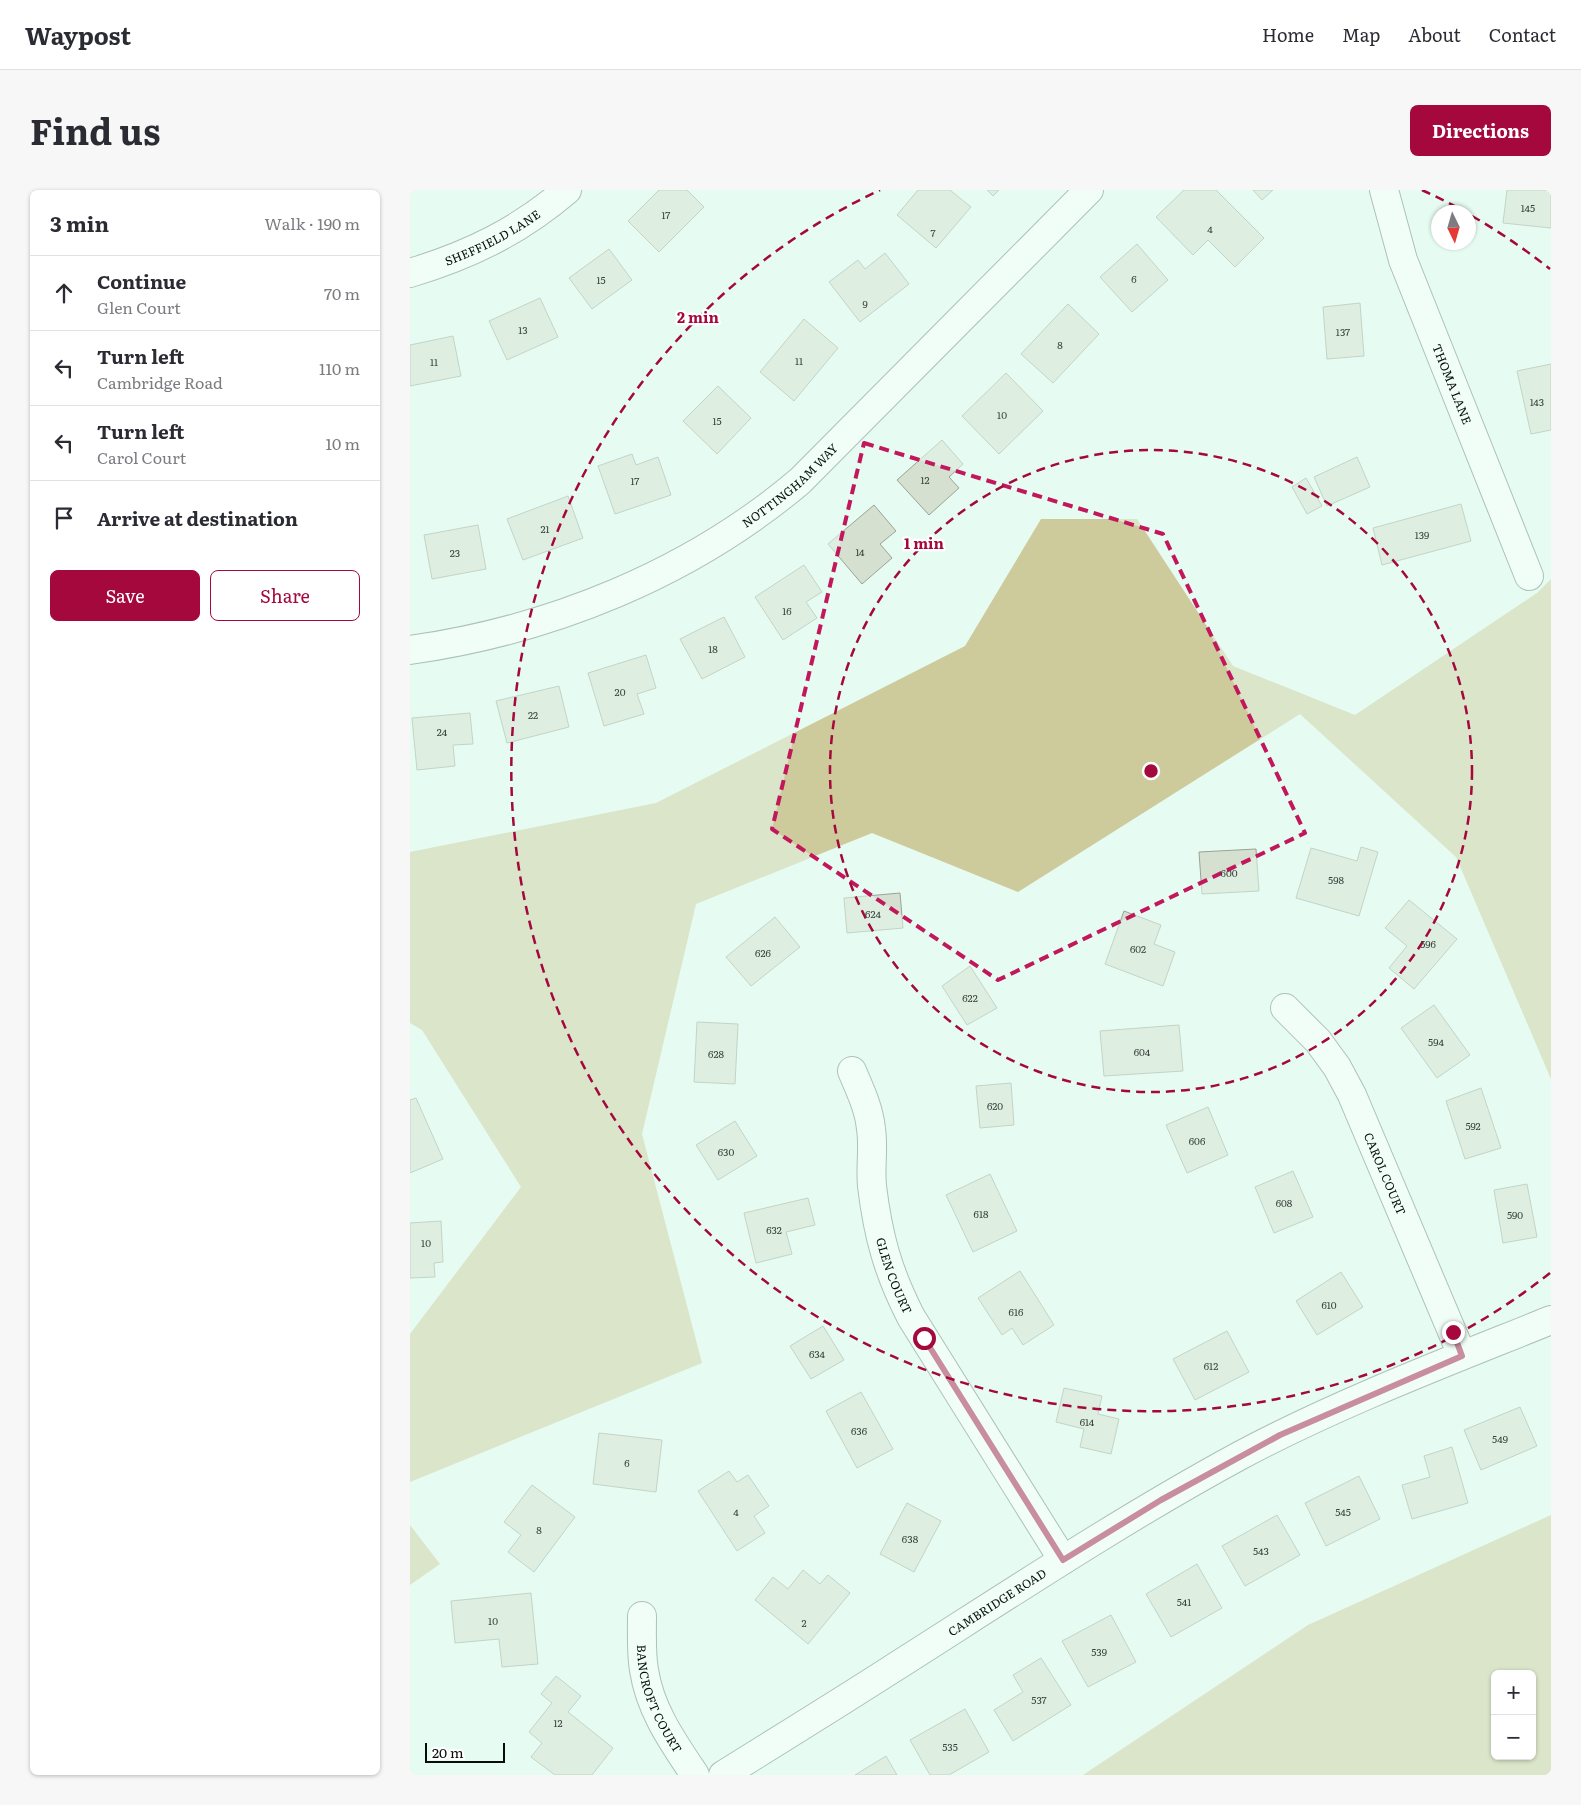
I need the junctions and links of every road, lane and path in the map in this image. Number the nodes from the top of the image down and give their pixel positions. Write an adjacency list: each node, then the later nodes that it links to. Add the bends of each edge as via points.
1 (567, 190): 4 (street, SHEFFIELD LANE, via 494,241)
2 (1088, 190): 6 (street, NOTTINGHAM WAY, via 800,481 744,524 683,562 564,613 522,627)
3 (1384, 190): 5 (street, THOMA LANE, via 1403,260)
4 (410, 273)
5 (1529, 576)
6 (410, 650)
7 (1285, 1008): 10 (street, CAROL COURT, via 1318,1041 1352,1095)
8 (852, 1071): 11 (street, GLEN COURT, via 865,1100 872,1129 872,1184 880,1238 896,1287 915,1324)
9 (1551, 1320): 10 (street, CAMBRIDGE ROAD)
10 (1462, 1356): 11 (street, CAMBRIDGE ROAD, via 1280,1435 1161,1500)
11 (1063, 1560): 14 (street, CAMBRIDGE ROAD)
12 (642, 1616): 13 (street, BANCROFT COURT, via 643,1669 650,1698)
13 (695, 1775)
14 (723, 1775)

